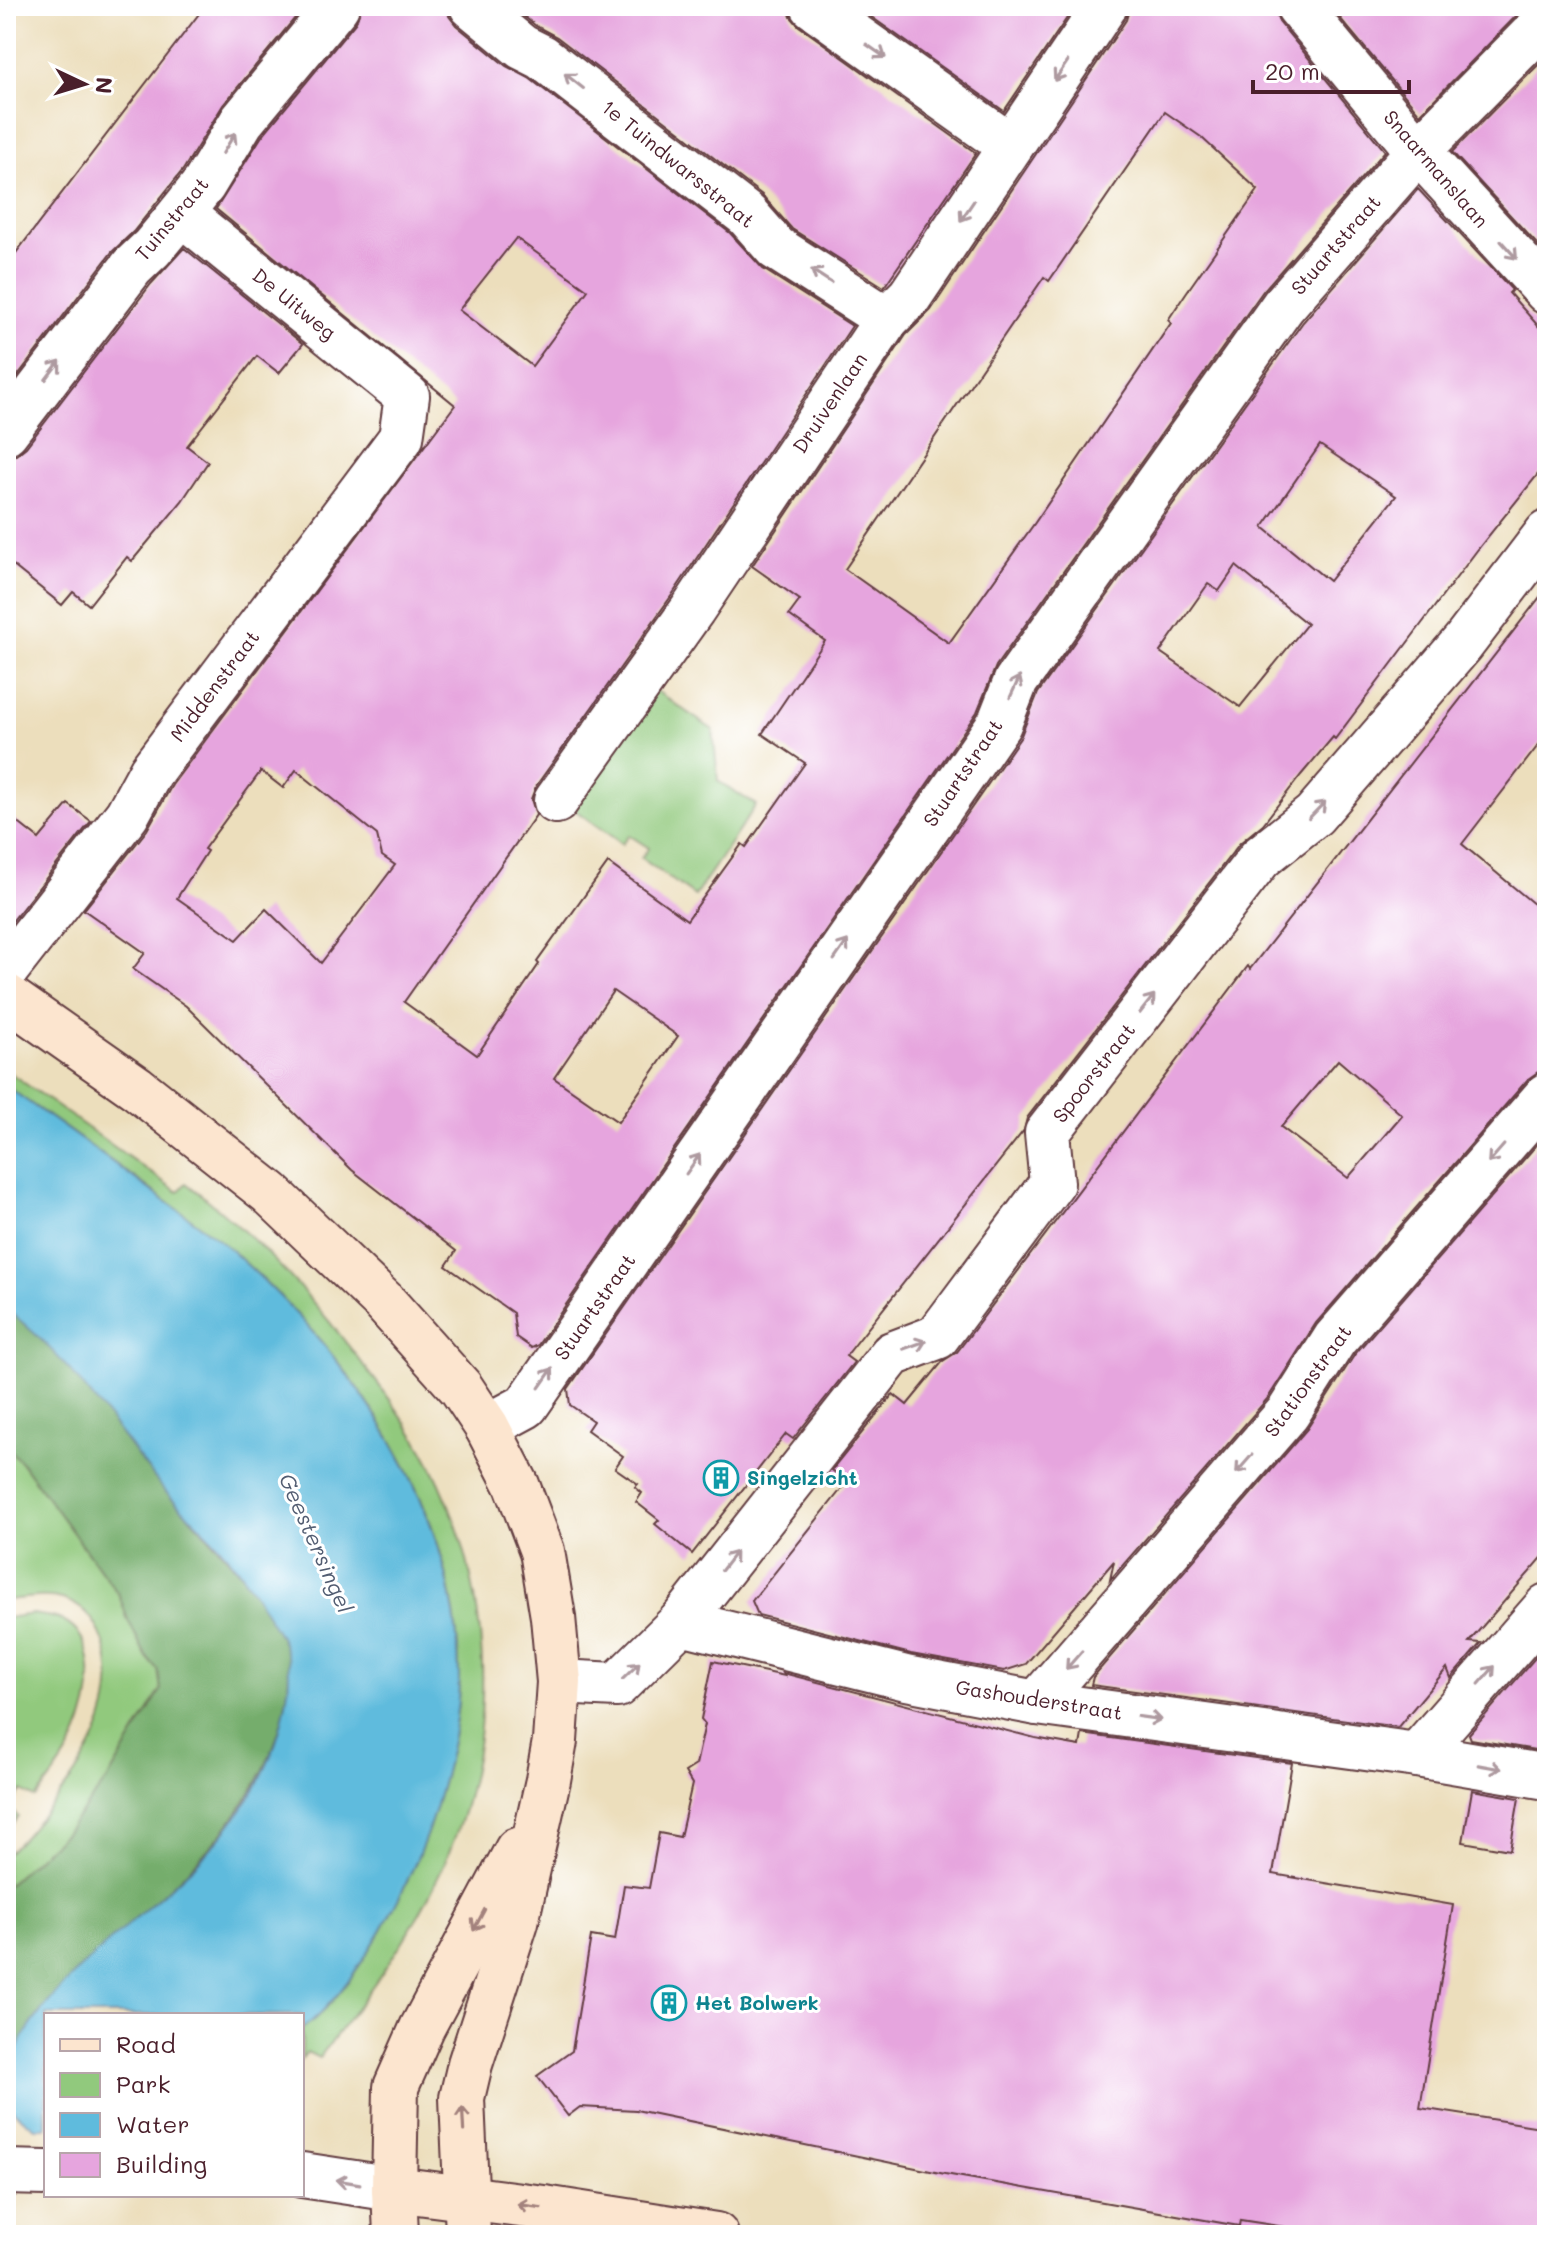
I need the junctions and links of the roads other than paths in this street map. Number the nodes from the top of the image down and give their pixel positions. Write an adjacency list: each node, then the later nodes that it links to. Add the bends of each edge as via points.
1 (337, 6): 9 (street, Tuinstraat, one-way to 1, via 242,121)
2 (472, 6): 11 (street, 1e Tuindwarsstraat, one-way to 2, via 776,248 747,215)
3 (813, 6): 7 (street, one-way to 7)
4 (1105, 6): 7 (street, Druivenlaan, one-way to 7)
5 (1298, 6): 8 (street, Snaarmanslaan)
6 (1547, 20): 8 (street, Stuartstraat)
7 (1010, 146): 11 (street, Druivenlaan, one-way to 11, via 910,296)
8 (1418, 151): 10 (street, Snaarmanslaan, one-way to 10); 19 (street, Stuartstraat, one-way to 8, via 526,1406 999,724 1025,668 1283,306)
9 (181, 213): 12 (street, De Uitweg); 13 (street, Tuinstraat, one-way to 9, via 132,267)
10 (1547, 292)
11 (887, 319): 15 (street, Druivenlaan, via 685,621)
12 (407, 396): 16 (street, Middenstraat, via 401,438 151,771 127,815)
13 (6, 432)
14 (1547, 533): 21 (street, Spoorstraat, one-way to 14, via 892,1354 937,1337 1052,1183 1047,1133 1260,858 1314,815 1463,643)
15 (556, 801)
16 (6, 970)
17 (6, 996): 19 (main road, via 137,1088 270,1193 428,1348)
18 (1547, 1095): 23 (street, Stationstraat, one-way to 23, via 1335,1339 1288,1413)
19 (487, 1427): 22 (main road, via 542,1551)
20 (1547, 1606): 24 (street, one-way to 20)
21 (681, 1622): 22 (street, one-way to 21, via 617,1685); 23 (street, Gashouderstraat, via 906,1678)
22 (559, 1682): 26 (main road, via 555,1741)
23 (1037, 1703): 24 (street, Gashouderstraat, one-way to 24)
24 (1417, 1755): 25 (street, Gashouderstraat, one-way to 25)
25 (1547, 1777)
26 (542, 1802): 28 (main road, one-way to 28, via 396,2087); 29 (main road, one-way to 26, via 462,2098 516,1922)
27 (304, 2175): 28 (street, one-way to 27)
28 (394, 2189): 29 (main road); 30 (main road)
29 (467, 2216): 31 (main road, one-way to 29)
30 (396, 2235)
31 (716, 2235)

